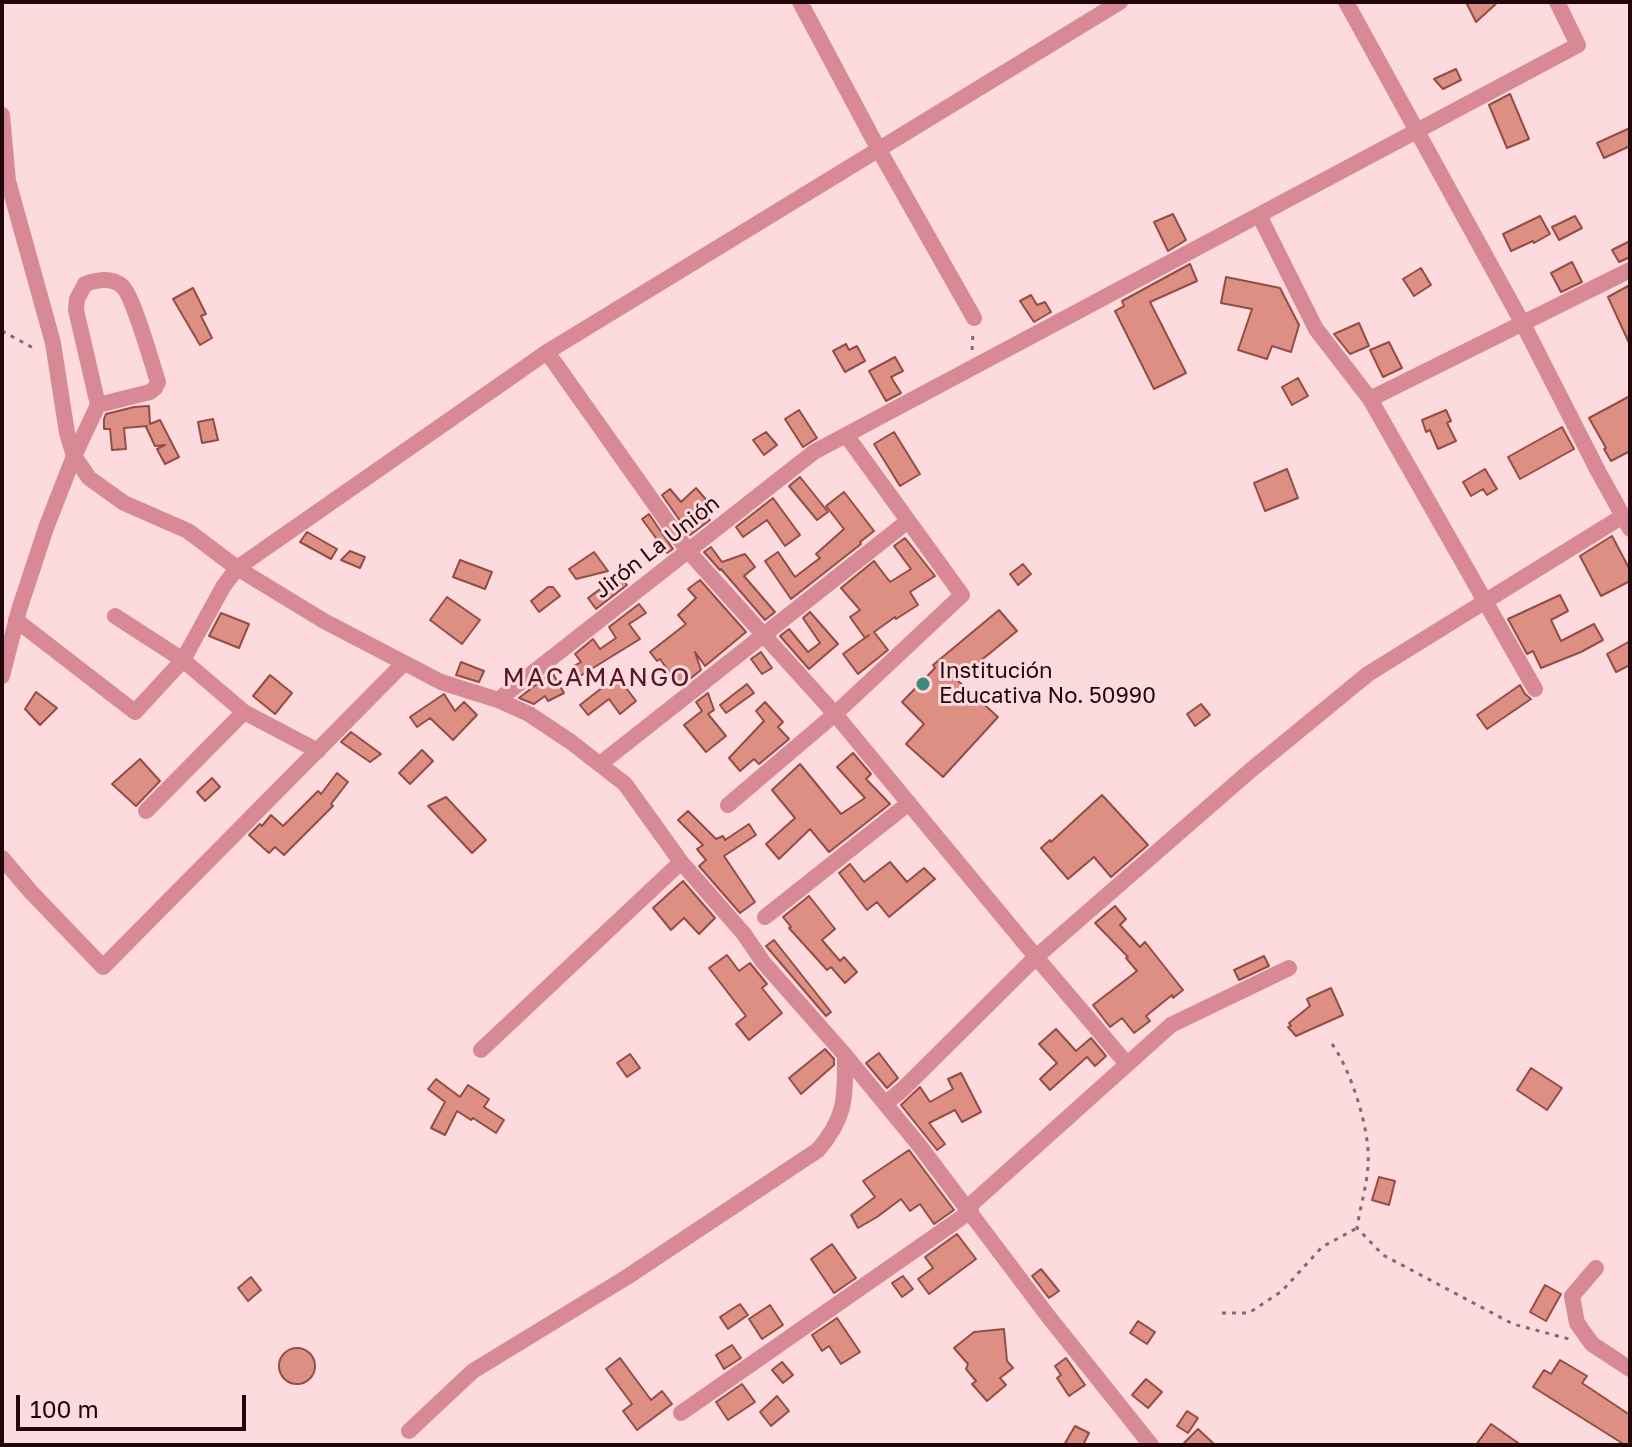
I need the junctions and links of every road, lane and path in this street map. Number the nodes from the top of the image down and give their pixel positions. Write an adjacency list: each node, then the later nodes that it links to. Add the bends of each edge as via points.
1 (800, 2): 7 (street)
2 (1120, 2): 7 (street)
3 (1346, 2): 6 (street)
4 (1557, 2): 6 (street, Jirón La Unión, via 1578,45)
5 (2, 115): 14 (street, via 8,181)
6 (1416, 131): 8 (street, Jirón La Unión); 11 (street)
7 (879, 150): 10 (street); 13 (street)
8 (1259, 215): 15 (street, Jirón La Unión); 16 (street, via 1316,329)
9 (1630, 270): 11 (street)
10 (974, 318): 15 (path)
11 (1523, 324): 16 (street); 21 (street)
12 (2, 331): 14 (path)
13 (547, 352): 22 (street); 23 (street)
14 (55, 359): 19 (street)
15 (971, 368): 18 (street, Jirón La Unión)
16 (1370, 399): 24 (street)
17 (98, 405): 17 (street, via 150,392 158,382 131,301 121,285 96,280 85,284 76,310); 19 (street)
18 (846, 435): 20 (street); 22 (street, Jirón La Unión, via 814,452)
19 (74, 456): 23 (street, via 89,478 124,503 188,531); 26 (street)
20 (908, 521): 27 (street); 34 (street, via 962,595)
21 (1627, 522): 24 (street)
22 (688, 551): 27 (street); 32 (street, Jirón La Unión)
23 (237, 568): 28 (street); 29 (street)
24 (1487, 602): 31 (street); 43 (street, via 1368,674)
25 (115, 616): 28 (street)
26 (16, 620): 28 (street, via 135,712); 30 (street)
27 (763, 635): 34 (street); 36 (street)
28 (183, 660): 33 (street)
29 (403, 664): 32 (street); 35 (street)
30 (2, 676)
31 (1535, 689)
32 (498, 700): 36 (street, via 529,714)
33 (244, 712): 35 (street); 39 (street)
34 (835, 714): 37 (street); 38 (street)
35 (318, 751): 40 (street, via 103,967)
36 (600, 764): 41 (street, via 625,784)
37 (909, 803): 42 (street); 43 (street)
38 (728, 805)
39 (146, 811)
40 (2, 858)
41 (681, 862): 46 (street); 47 (street)
42 (765, 917)
43 (1036, 957): 48 (street); 49 (street)
44 (1289, 968): 48 (street, via 1171,1025)
45 (1332, 1044): 51 (path, via 1365,1125 1369,1163)
46 (481, 1050)
47 (845, 1055): 49 (street); 57 (street, via 842,1109 834,1132 818,1150 473,1371)
48 (1127, 1064): 50 (street)
49 (885, 1104): 50 (street)
50 (969, 1210): 56 (street); 58 (street)
51 (1357, 1228): 53 (path, via 1322,1247 1282,1291 1249,1313); 54 (path, via 1383,1255 1513,1324)
52 (1596, 1268): 54 (street, via 1572,1296 1577,1323)
53 (1222, 1313)
54 (1592, 1344): 55 (street)
55 (1630, 1369)
56 (681, 1413)
57 (409, 1431)
58 (1151, 1445)

